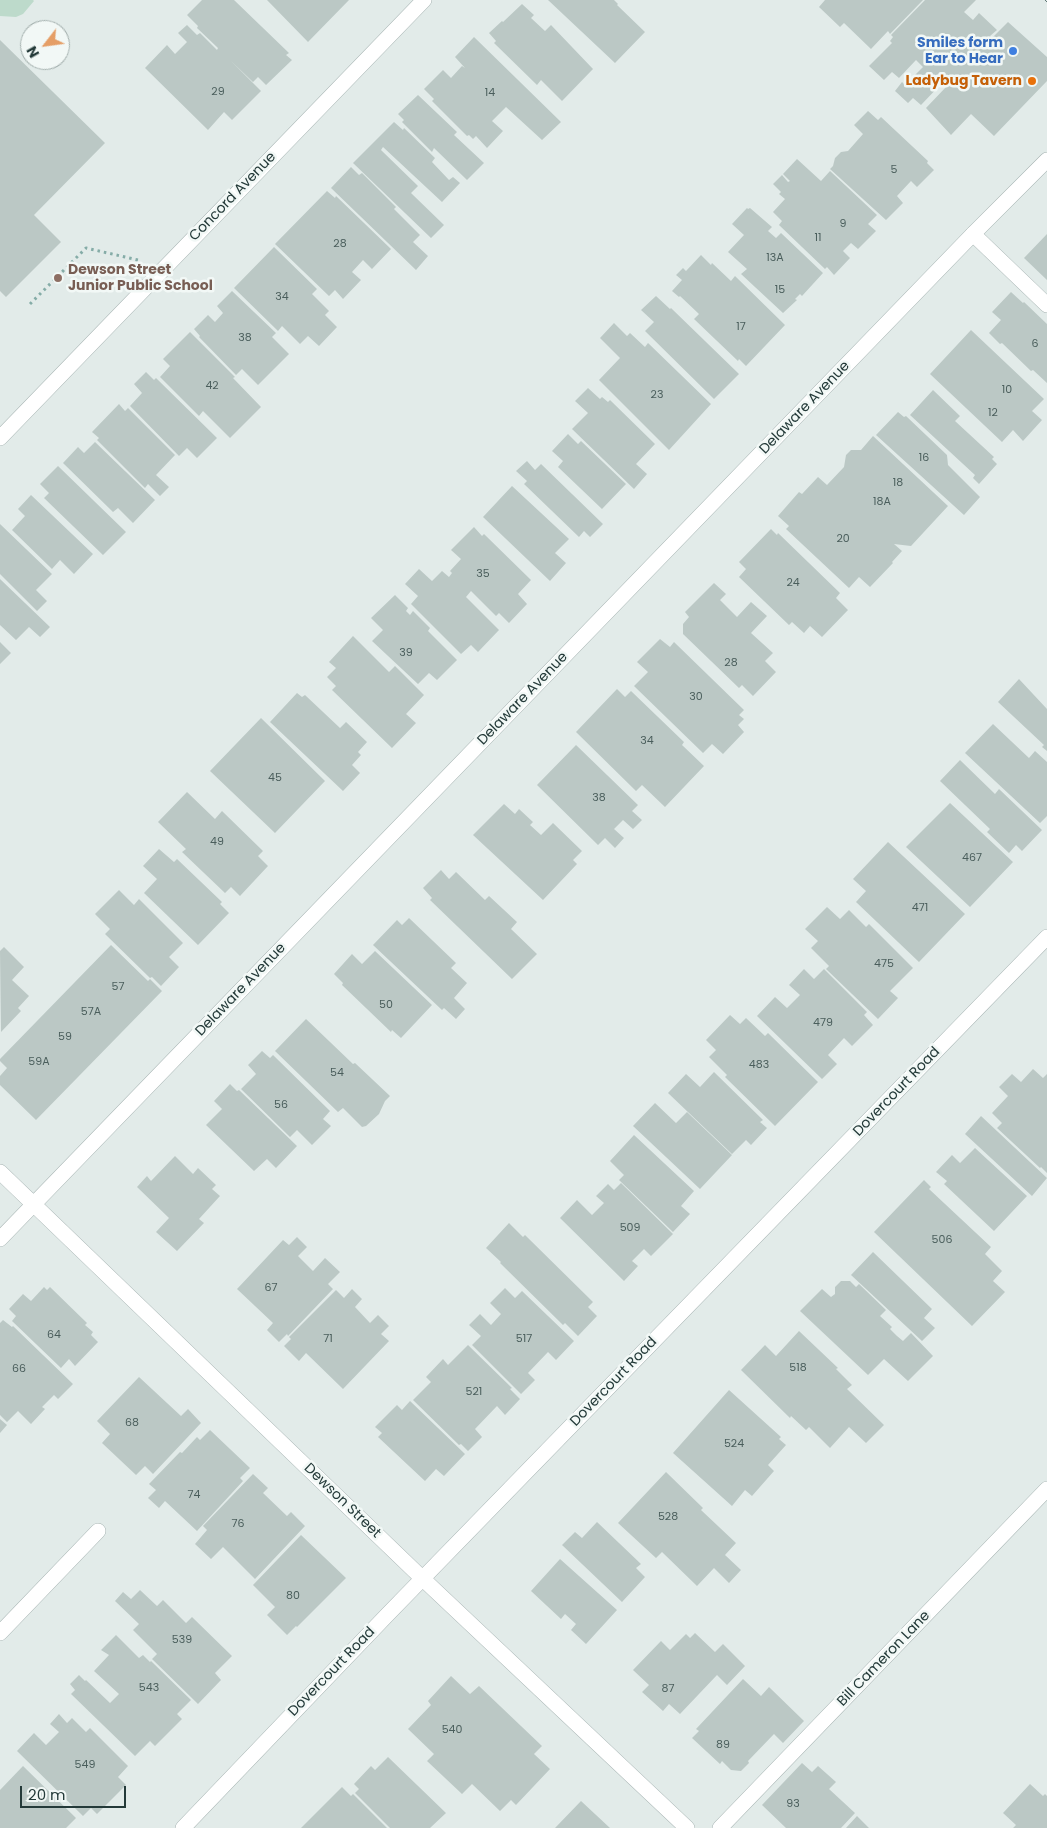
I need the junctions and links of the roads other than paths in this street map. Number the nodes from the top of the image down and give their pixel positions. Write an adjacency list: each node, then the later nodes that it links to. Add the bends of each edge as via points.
1 (424, 0): 5 (street, Concord Avenue)
2 (1047, 160): 3 (street, Delaware Avenue)
3 (973, 234): 4 (street); 8 (street, Delaware Avenue)
4 (1047, 305)
5 (0, 438)
6 (1047, 937): 12 (street, Dovercourt Road)
7 (0, 1172): 8 (street, Dewson Street)
8 (34, 1204): 9 (street, Delaware Avenue); 12 (street, Dewson Street)
9 (0, 1239)
10 (1047, 1489): 16 (street, Bill Cameron Lane)
11 (98, 1531): 13 (street)
12 (423, 1579): 14 (street, Dovercourt Road); 15 (street, Dewson Street)
13 (0, 1633)
14 (183, 1828)
15 (687, 1828)
16 (720, 1828)

